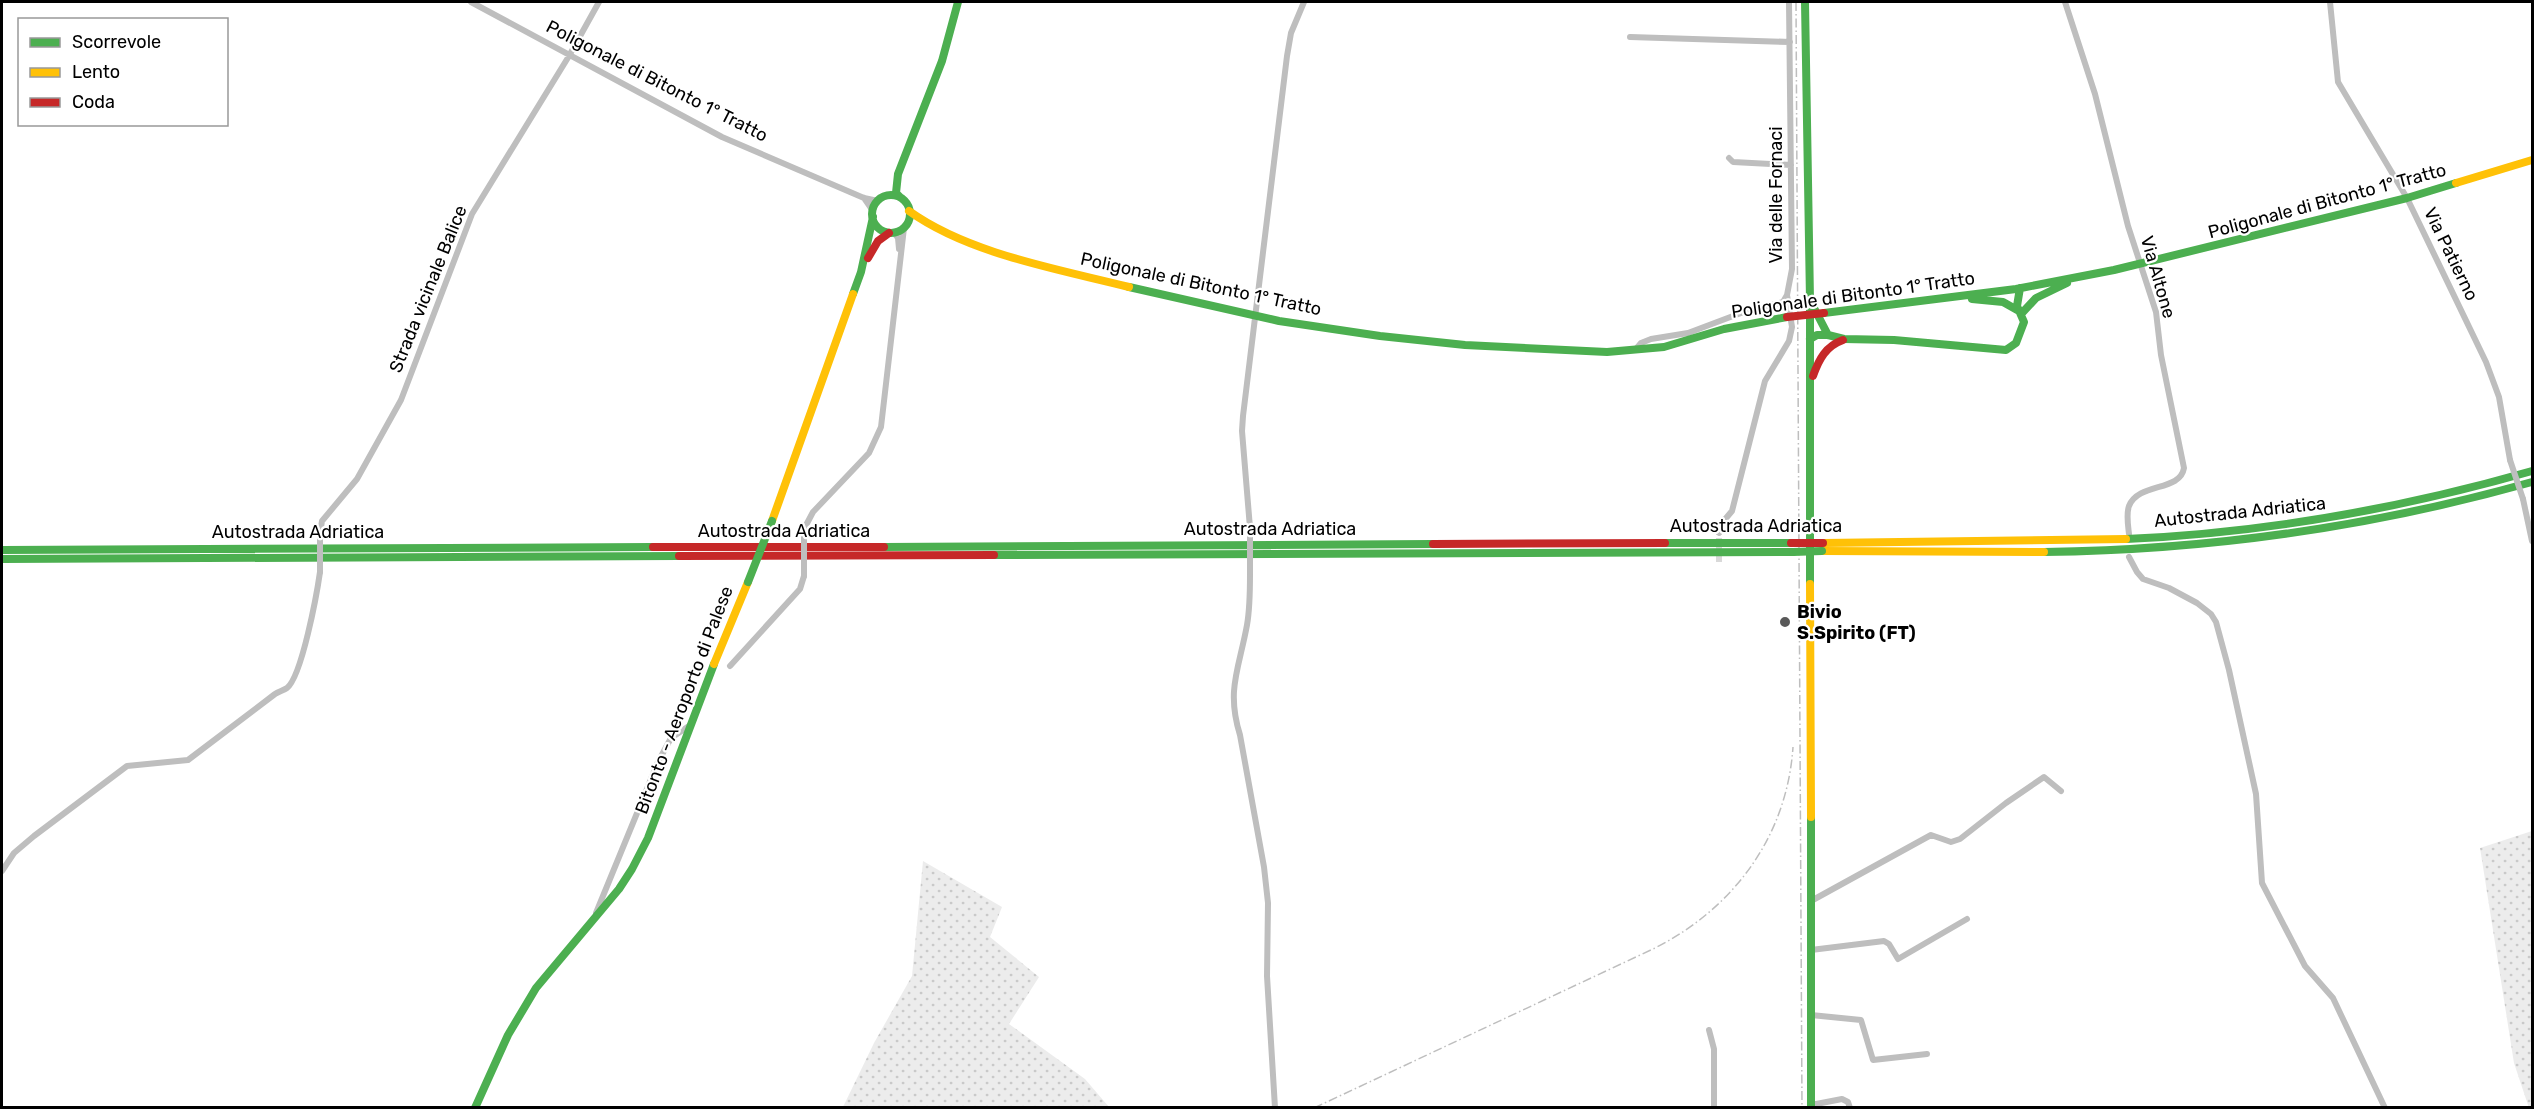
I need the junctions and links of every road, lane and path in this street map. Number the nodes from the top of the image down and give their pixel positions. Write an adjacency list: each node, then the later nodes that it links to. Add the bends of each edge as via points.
1 (471, 2): 11 (street, Poligonale di Bitonto 1° Tratto)
2 (599, 2): 11 (street, Strada vicinale Balice)
3 (958, 2): 15 (main road, via 942,61)
4 (1304, 2): 34 (street, via 1291,33 1287,56)
5 (1789, 2): 10 (street, Via delle Fornaci)
6 (1805, 2): 32 (main road)
7 (2065, 2): 26 (street, Via Altone, via 2095,94)
8 (2330, 2): 18 (street, Via Patierno, via 2338,82)
9 (1630, 37): 10 (street)
10 (1790, 42): 14 (street, Via delle Fornaci)
11 (569, 56): 16 (street, Poligonale di Bitonto 1° Tratto, via 722,137); 54 (street, Strada vicinale Balice, bridge, via 471,214 401,400 357,479 322,521 316,602 297,674 288,688 188,760 127,766 34,836 14,853)
12 (1729, 158): 14 (street, via 1733,162)
13 (2532, 160): 18 (main road, Poligonale di Bitonto 1° Tratto)
14 (1791, 165): 30 (street, Via delle Fornaci, via 1792,268)
15 (898, 174): 17 (main road, via 896,193); 19 (main road)
16 (864, 198): 19 (street, Poligonale di Bitonto 1° Tratto); 21 (street)
17 (901, 198): 19 (main road, via 891,195); 20 (main road)
18 (2407, 198): 26 (main road, Poligonale di Bitonto 1° Tratto); 45 (street, Via Patierno, bridge, via 2499,397 2510,460)
19 (879, 200): 21 (main road)
20 (909, 211): 22 (main road); 23 (main road)
21 (873, 214): 24 (main road, via 878,228); 27 (main road)
22 (927, 224): 23 (main road); 34 (main road, Poligonale di Bitonto 1° Tratto, via 1008,257)
23 (905, 226): 24 (main road); 25 (street)
24 (891, 233): 25 (street, via 898,238); 27 (main road, via 878,241)
25 (899, 252): 51 (street, bridge, via 881,427 869,453 813,512 804,529 804,576 800,589)
26 (2141, 264): 28 (main road, Poligonale di Bitonto 1° Tratto); 44 (street, Via Altone, via 2156,312 2184,468 2178,480 2133,498 2127,512)
27 (861, 272): 52 (main road, Bitonto - Aeroporto di Palese, bridge, via 772,521)
28 (2081, 277): 29 (main road, Poligonale di Bitonto 1° Tratto); 33 (main road, via 2043,293 2027,304)
29 (2020, 288): 31 (main road, Poligonale di Bitonto 1° Tratto); 33 (main road, via 2024,298)
30 (1787, 295): 39 (street, via 1780,303 1741,312 1688,333 1651,339); 43 (street, Via delle Fornaci, via 1792,327 1789,341 1765,381 1732,511)
31 (1950, 298): 33 (main road, via 1997,300); 39 (main road, Poligonale di Bitonto 1° Tratto, bridge, via 1787,317 1724,329 1664,347)
32 (1810, 300): 35 (main road); 36 (main road)
33 (2022, 313): 37 (main road, via 2024,322 2016,342 2007,350)
34 (1255, 316): 39 (main road, Poligonale di Bitonto 1° Tratto, via 1318,328 1465,345); 65 (street, bridge, via 1242,431 1251,601 1232,691 1268,903 1267,976)
35 (1828, 334): 36 (main road); 37 (main road)
36 (1810, 339): 38 (main road); 40 (main road)
37 (1844, 339): 38 (main road)
38 (1834, 343): 40 (main road, via 1817,362)
39 (1635, 350)
40 (1810, 385): 55 (main road)
41 (2532, 471): 47 (main road, Autostrada Adriatica, via 2442,497 2359,514 2204,534)
42 (2532, 482): 47 (main road, Autostrada Adriatica, via 2385,519 2242,541 2120,550)
43 (1719, 533)
44 (2129, 534)
45 (2532, 541)
46 (1792, 547): 47 (main road, Autostrada Adriatica, bridge); 48 (main road, Autostrada Adriatica); 50 (main road, Autostrada Adriatica)
47 (1823, 547)
48 (2, 550)
49 (2129, 557): 68 (street, via 2143,579 2197,603 2216,622 2256,794 2262,883 2305,966 2333,998)
50 (2, 559)
51 (730, 666)
52 (689, 726): 56 (main road, Bitonto - Aeroporto di Palese, via 648,838 623,883); 56 (street, via 671,738 658,762)
53 (2061, 791): 55 (street, via 2044,777 1960,839 1951,842 1931,835)
54 (2, 871)
55 (1811, 901): 58 (main road)
56 (593, 919): 64 (main road, Bitonto - Aeroporto di Palese, via 536,988 508,1035)
57 (1967, 919): 58 (street, via 1898,959 1884,941)
58 (1811, 950): 59 (main road)
59 (1811, 1015): 61 (street, via 1861,1020 1874,1060); 63 (main road)
60 (1709, 1030): 66 (street, via 1714,1049)
61 (1927, 1054)
62 (1830, 1104): 63 (street); 67 (street, via 1842,1099)
63 (1816, 1106)
64 (475, 1107)
65 (1275, 1107)
66 (1714, 1107)
67 (1850, 1107)
68 (2385, 1107)

